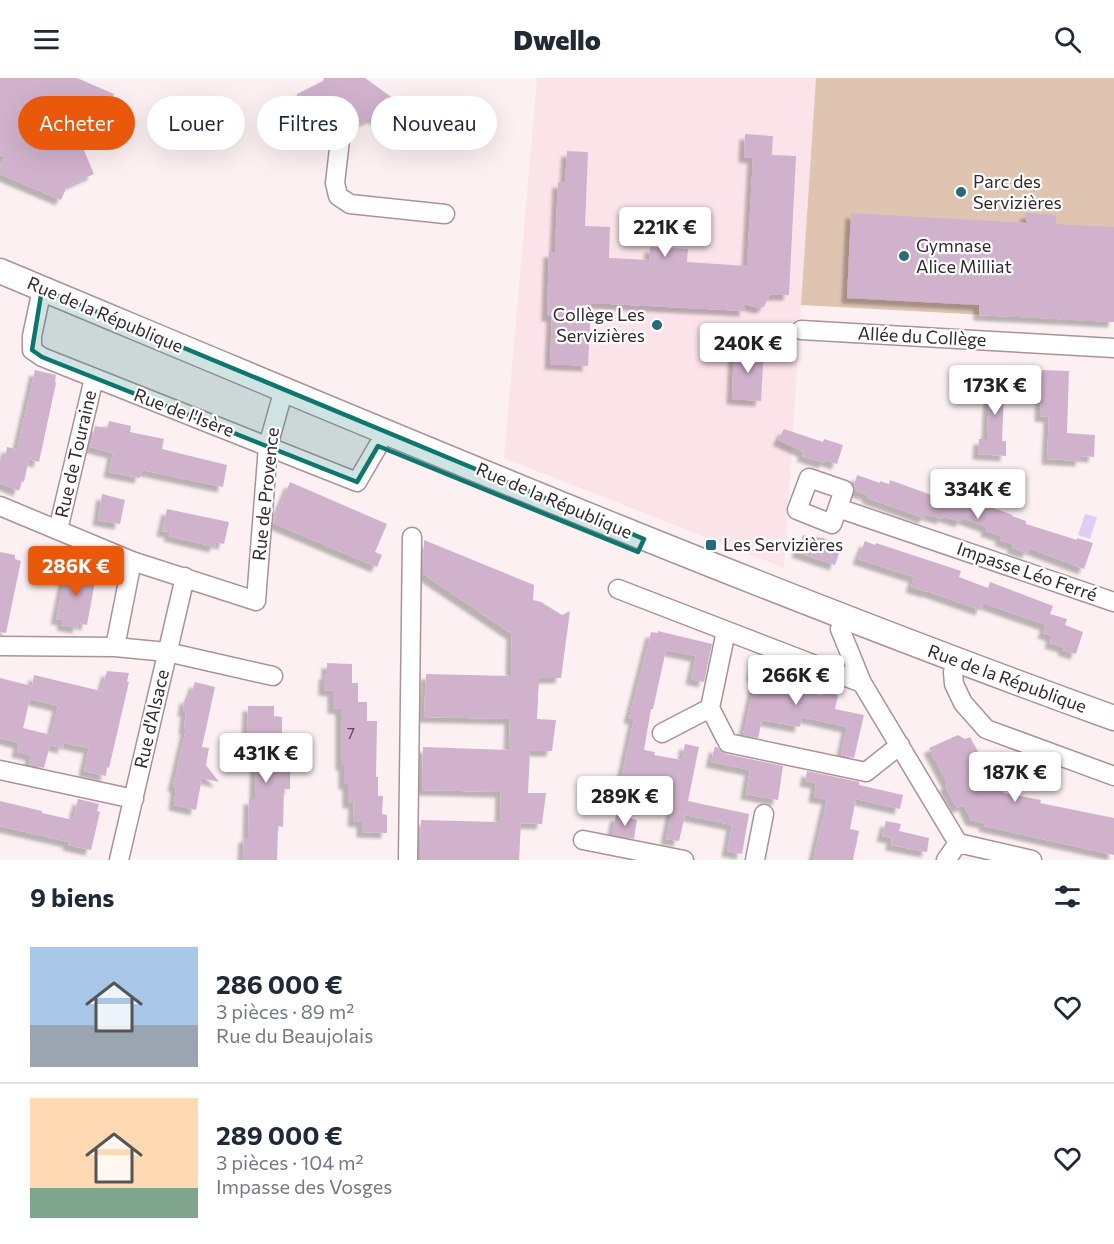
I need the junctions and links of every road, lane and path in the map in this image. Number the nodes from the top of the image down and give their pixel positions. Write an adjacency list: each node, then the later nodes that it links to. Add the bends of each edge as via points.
1 (339, 150): 2 (street, via 335,183 338,196 350,204)
2 (445, 214)
3 (0, 271): 5 (main road, Rue de la République)
4 (0, 289): 5 (main road, Rue de la République)
5 (41, 297): 8 (street, Rue de l'Isère, via 32,350); 9 (main road, Rue de la République)
6 (801, 330): 7 (street, Allée du Collège)
7 (1114, 348)
8 (94, 378): 10 (street, Rue de l'Isère); 14 (street, Rue de Touraine)
9 (281, 397): 10 (street, Rue de Provence); 11 (main road, Rue de la République); 16 (main road, Rue de la République)
10 (268, 446): 11 (street, Rue de l'Isère, via 357,482); 18 (street, Rue de Provence, via 256,601)
11 (378, 446): 16 (main road, Rue de la République)
12 (0, 506): 14 (street)
13 (838, 508): 20 (street, Impasse Léo Ferré)
14 (58, 530): 17 (street)
15 (412, 537): 40 (street)
16 (641, 545): 21 (main road, Rue de la République); 30 (main road, Rue de la République, via 806,603)
17 (132, 561): 18 (street); 24 (street)
18 (185, 577): 25 (street, Rue d'Alsace)
19 (618, 589): 22 (street)
20 (1114, 602)
21 (840, 629): 26 (main road, Rue de la République); 28 (street)
22 (726, 631): 28 (street); 29 (street)
23 (0, 646): 24 (street)
24 (115, 647): 25 (street)
25 (167, 652): 27 (street); 35 (street, Rue d'Alsace)
26 (953, 672): 30 (main road, Rue de la République); 34 (street, via 963,703 986,729)
27 (273, 676)
28 (862, 683): 32 (street)
29 (710, 708): 31 (street); 32 (street, via 728,742 866,772)
30 (1113, 722)
31 (662, 733)
32 (900, 745): 38 (street)
33 (0, 770): 35 (street)
34 (1114, 776)
35 (134, 799): 39 (street, Rue d'Alsace)
36 (764, 814): 42 (street)
37 (583, 840): 41 (street)
38 (958, 843): 43 (street); 44 (street)
39 (119, 860)
40 (408, 860)
41 (684, 860)
42 (755, 860)
43 (946, 860)
44 (1032, 860)

